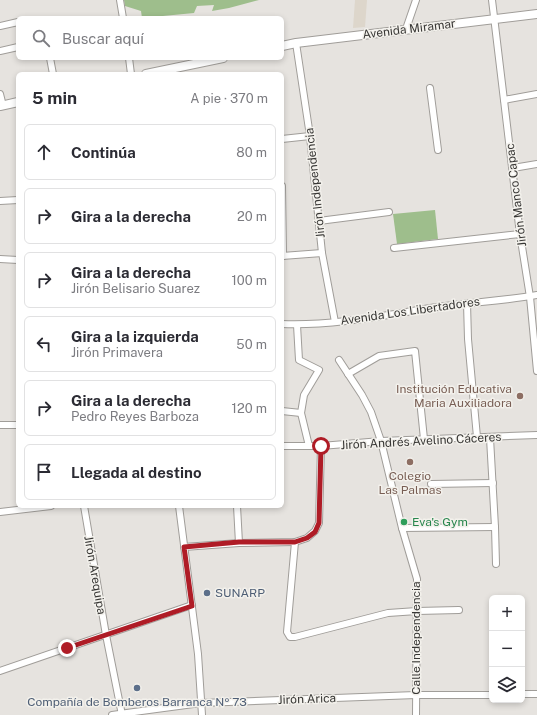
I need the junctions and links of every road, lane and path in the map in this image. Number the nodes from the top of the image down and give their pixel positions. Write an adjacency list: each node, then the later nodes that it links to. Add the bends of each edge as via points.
1 (120, 0): 5 (street)
2 (416, 0): 9 (street)
3 (492, 0): 6 (street, Jirón Manco Capac)
4 (537, 14): 6 (street, Avenida Miramar)
5 (123, 16)
6 (495, 19): 9 (street, Avenida Miramar); 23 (street, Jirón Manco Capac)
7 (16, 22): 8 (street)
8 (0, 26)
9 (406, 29): 10 (street, Avenida Miramar)
10 (296, 43): 11 (street, Avenida Miramar); 26 (street, Jirón Independencia)
11 (284, 46)
12 (16, 47): 13 (street)
13 (0, 50)
14 (50, 60): 17 (street)
15 (128, 60): 18 (street)
16 (213, 60): 19 (street)
17 (53, 72)
18 (131, 72)
19 (156, 72)
20 (430, 88): 28 (street)
21 (0, 94): 25 (street)
22 (537, 94): 23 (street)
23 (504, 100): 30 (street, Jirón Manco Capac)
24 (16, 102): 25 (street)
25 (1, 106)
26 (310, 136): 27 (street); 34 (street, Jirón Independencia)
27 (284, 139)
28 (438, 150)
29 (537, 164): 30 (street)
30 (513, 168): 35 (street, Jirón Manco Capac)
31 (16, 200): 32 (street)
32 (0, 201)
33 (389, 212): 34 (street)
34 (319, 222): 37 (street, Jirón Independencia)
35 (520, 234): 36 (street); 42 (street, Jirón Manco Capac)
36 (394, 248)
37 (322, 253): 38 (street); 44 (street, Jirón Independencia)
38 (284, 256)
39 (0, 259): 40 (street)
40 (16, 260)
41 (537, 296): 42 (street, Avenida Los Libertadores)
42 (530, 297): 43 (street, Avenida Los Libertadores); 48 (street, Jirón Manco Capac)
43 (467, 303): 44 (street, Avenida Los Libertadores); 55 (street)
44 (335, 322): 46 (street, Avenida Los Libertadores)
45 (284, 324): 46 (street, Avenida Los Libertadores)
46 (297, 325): 51 (street, via 299,360 318,370 304,394)
47 (339, 360): 49 (street, Calle Independencia)
48 (537, 371)
49 (348, 374): 57 (street, via 379,356 416,351); 58 (street, Calle Independencia, via 371,412)
50 (284, 411): 51 (street)
51 (301, 413): 60 (street)
52 (0, 425): 53 (street)
53 (16, 425)
54 (537, 435): 56 (street, Jirón Andrés Avelino Cáceres)
55 (477, 437): 56 (street, Jirón Andrés Avelino Cáceres); 57 (street, Jirón Andrés Avelino Cáceres)
56 (490, 438): 62 (street)
57 (424, 439): 58 (street, Jirón Andrés Avelino Cáceres)
58 (381, 441): 61 (street, Jirón Andrés Avelino Cáceres); 70 (street, Calle Independencia)
59 (284, 446): 60 (street, Jirón Andrés Avelino Cáceres)
60 (309, 446): 61 (street, Jirón Andrés Avelino Cáceres)
61 (321, 446): 72 (street, via 319,523 315,532)
62 (493, 483): 63 (street); 69 (street)
63 (431, 484)
64 (34, 508): 68 (street)
65 (84, 508): 78 (street, Jirón Arequipa)
66 (179, 508): 73 (street)
67 (237, 508): 71 (street)
68 (0, 512)
69 (495, 527): 70 (street); 74 (street)
70 (402, 528): 77 (street, Calle Independencia, via 417,579)
71 (239, 542): 72 (street); 73 (street)
72 (295, 542): 77 (street, via 287,632 290,637 388,614)
73 (184, 547): 75 (street)
74 (496, 564)
75 (192, 606): 78 (street); 84 (street)
76 (459, 610): 77 (street)
77 (418, 611): 82 (street, Calle Independencia)
78 (106, 635): 79 (street); 85 (street, Jirón Arequipa)
79 (0, 670)
80 (525, 694): 81 (street)
81 (537, 694)
82 (416, 695): 83 (street, Jirón Arica); 84 (street, Jirón Arica); 88 (street, Calle Independencia)
83 (489, 695)
84 (201, 702): 85 (street, Jirón Arica); 87 (street)
85 (122, 714): 86 (street, Jirón Arica)
86 (112, 715)
87 (202, 715)
88 (416, 715)

